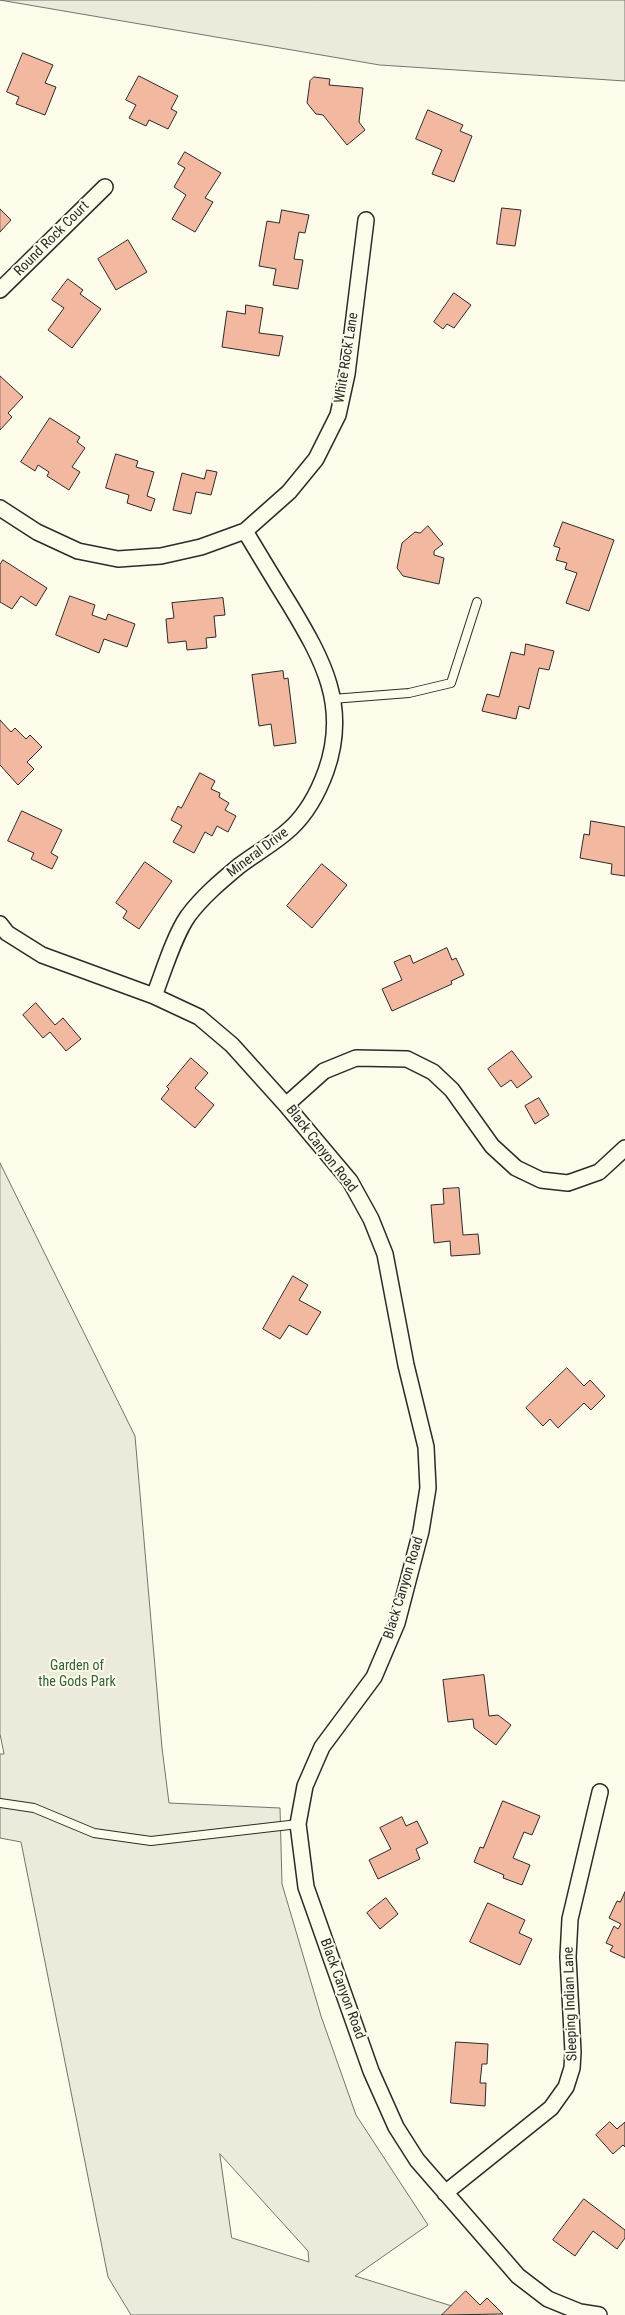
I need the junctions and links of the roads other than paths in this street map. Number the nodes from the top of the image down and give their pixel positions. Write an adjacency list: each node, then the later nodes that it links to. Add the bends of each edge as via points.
1 (105, 187): 3 (street, Round Rock Court)
2 (366, 220): 5 (street, White Rock Lane, via 347,374 338,414 316,459 289,492)
3 (0, 290)
4 (0, 508): 5 (street, White Rock Lane, via 37,532 78,551 118,558 161,556 201,547)
5 (245, 531): 7 (street, Mineral Drive, via 316,649 330,684)
6 (477, 602): 7 (lane, via 451,683 409,693)
7 (332, 699): 9 (street, Mineral Drive, via 336,717 333,751 308,810 267,849 211,890 187,917)
8 (0, 924): 9 (street, Black Canyon Road, via 7,933 42,956)
9 (154, 996): 10 (street, Black Canyon Road, via 199,1017 232,1045)
10 (286, 1105): 11 (street, via 324,1070 356,1058 407,1059 433,1072 452,1090 492,1146 516,1168 541,1180 568,1183 599,1172); 14 (street, Black Canyon Road, via 350,1181 371,1218 385,1254 406,1365 426,1447 428,1488 421,1531 397,1623 374,1677 322,1747 304,1786)
11 (625, 1148)
12 (600, 1792): 15 (street, Sleeping Indian Lane, via 570,1919 568,1957 573,2052 566,2087 551,2108)
13 (0, 1803): 14 (lane, via 34,1808 94,1832 151,1841)
14 (298, 1824): 15 (street, Black Canyon Road, via 306,1887 371,2071 396,2127 417,2160)
15 (445, 2193): 16 (street, Black Canyon Road, via 518,2276 548,2298 580,2312)
16 (599, 2315)

